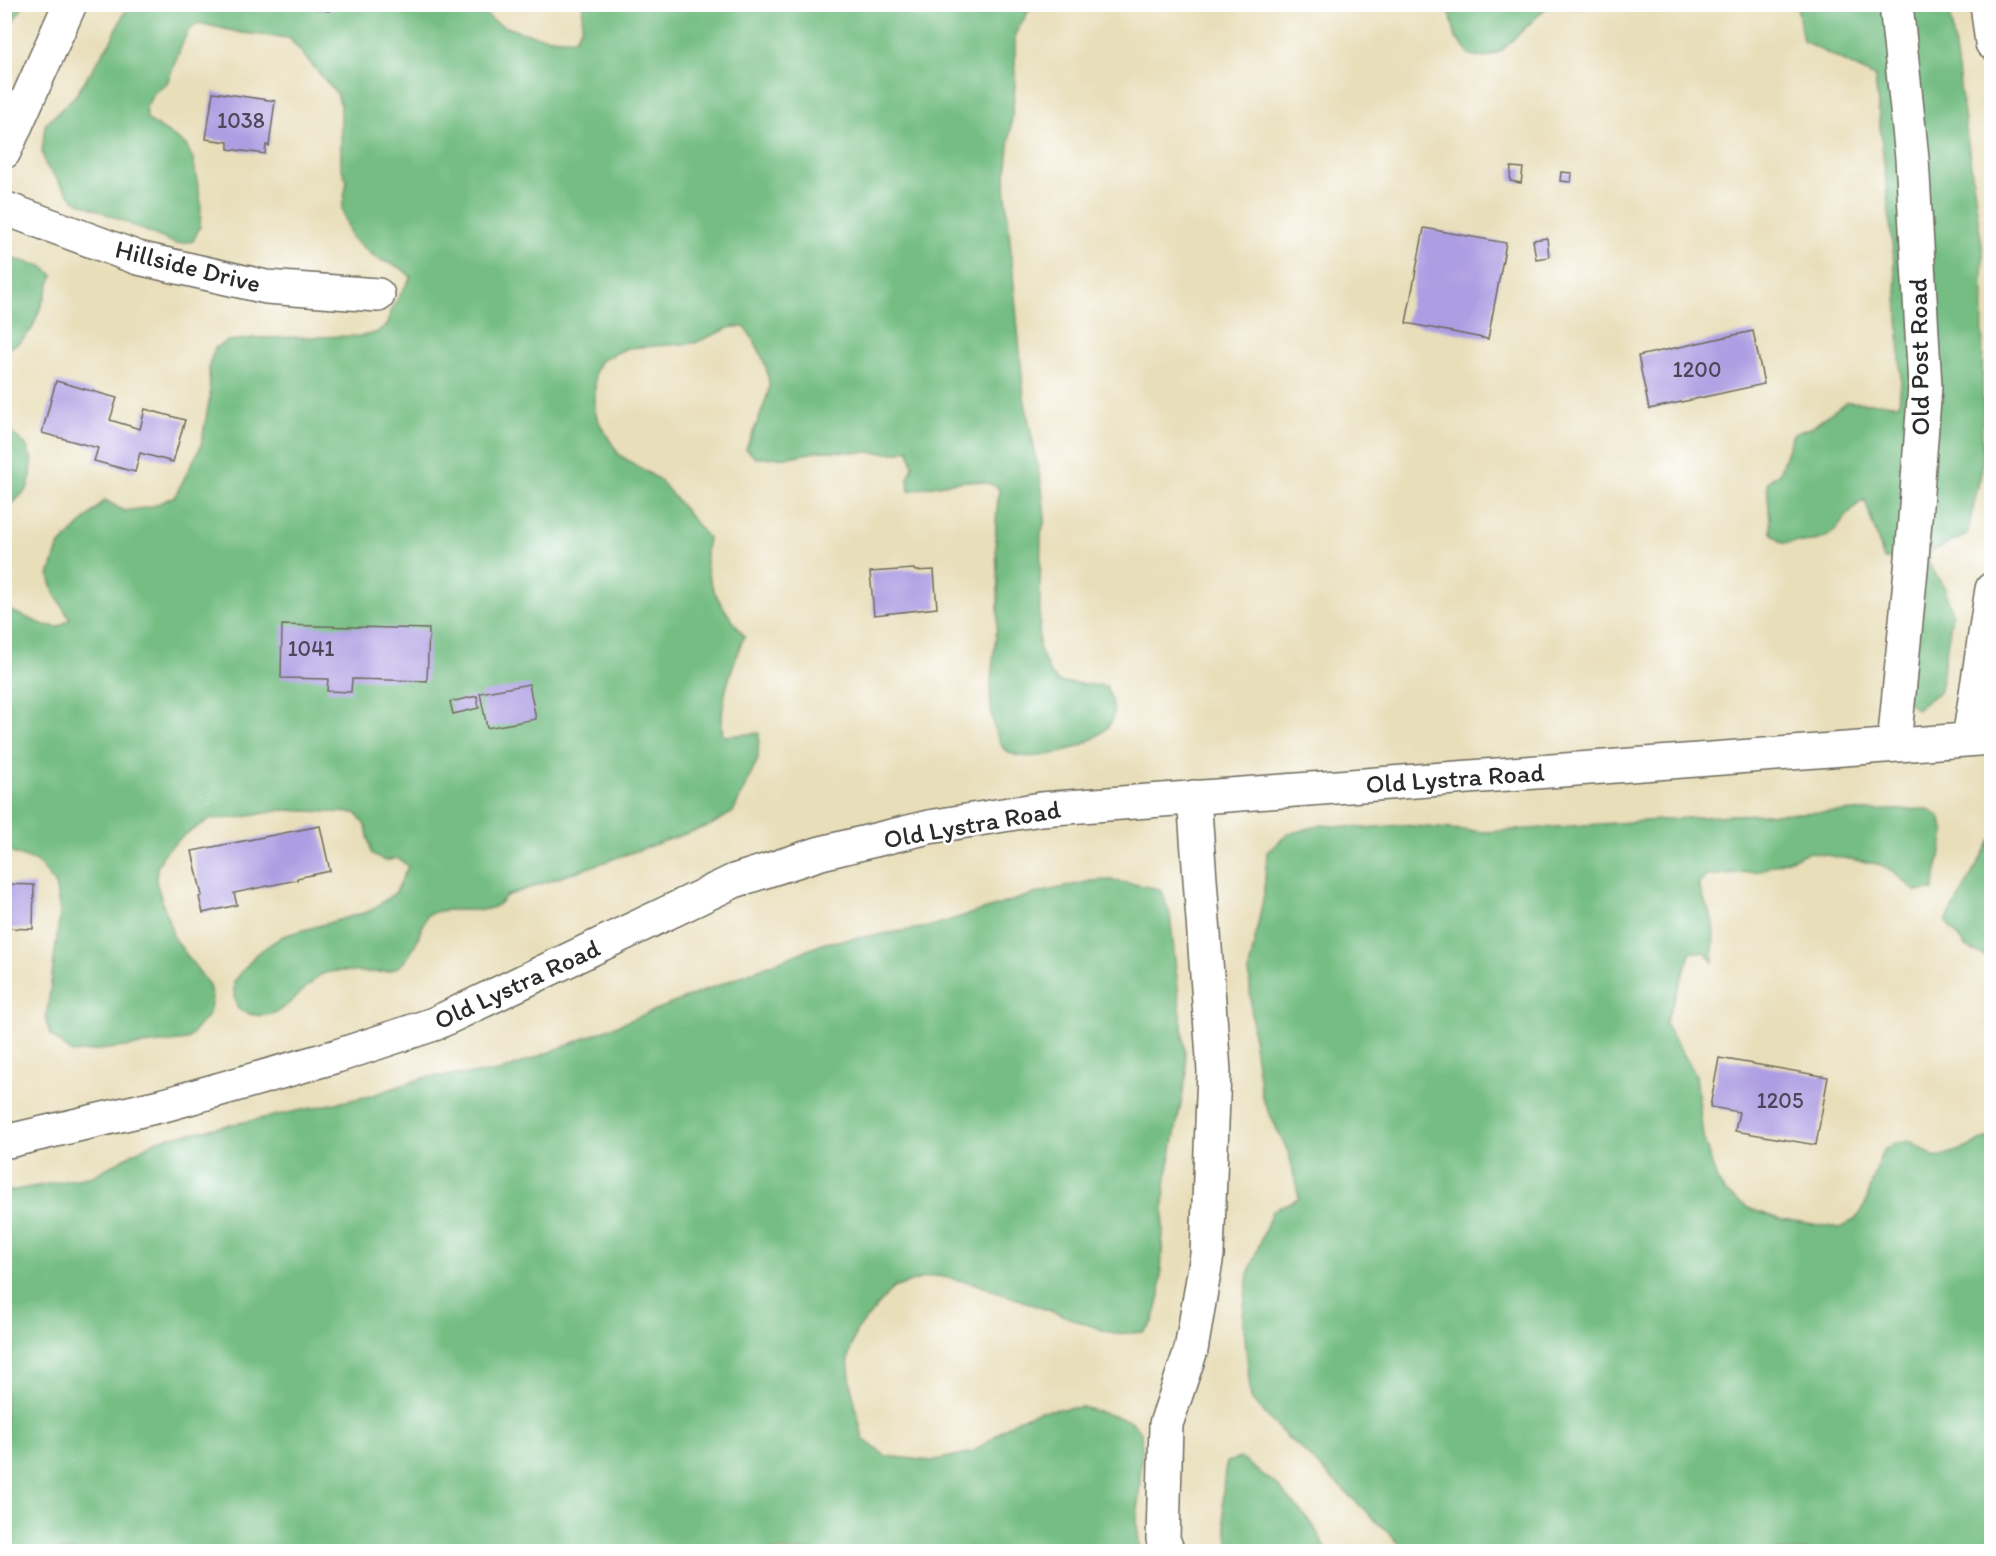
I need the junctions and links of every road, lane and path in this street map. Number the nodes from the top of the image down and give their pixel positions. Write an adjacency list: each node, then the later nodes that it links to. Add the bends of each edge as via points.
1 (70, 4): 5 (street)
2 (1896, 4): 10 (street, Old Post Road, via 1912,158 1925,386)
3 (1987, 4): 4 (street)
4 (1992, 43)
5 (4, 152)
6 (4, 207): 7 (street, Hillside Drive, via 138,258 266,287)
7 (378, 295)
8 (1992, 589): 9 (street)
9 (1980, 738): 10 (street, Old Lystra Road)
10 (1894, 745): 11 (street, Old Lystra Road)
11 (1194, 797): 12 (street, Old Lystra Road, via 1041,809 929,827 821,853 734,881 434,1024 168,1104); 13 (street, via 1214,1071 1208,1255 1191,1350 1166,1424 1163,1539)
12 (4, 1142)
13 (1168, 1551)

